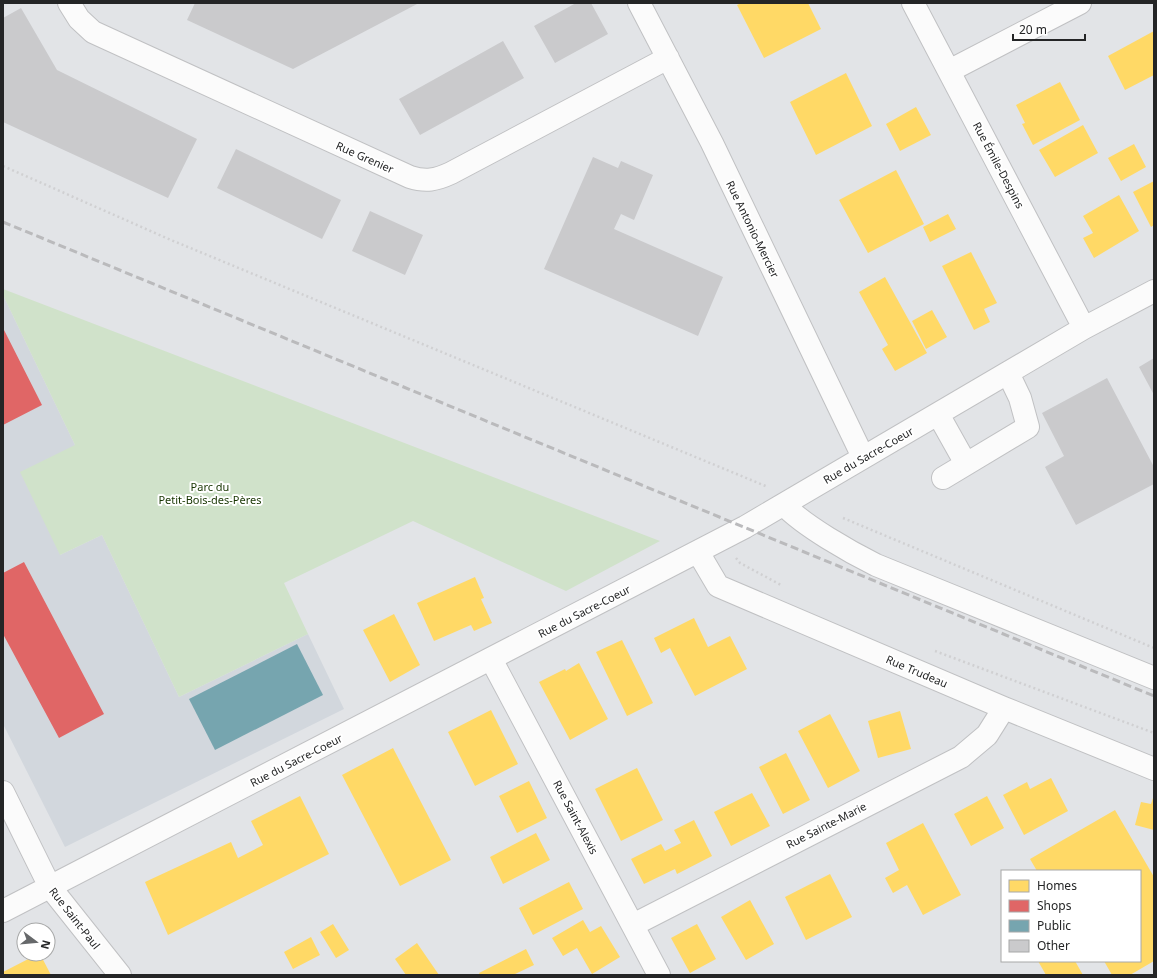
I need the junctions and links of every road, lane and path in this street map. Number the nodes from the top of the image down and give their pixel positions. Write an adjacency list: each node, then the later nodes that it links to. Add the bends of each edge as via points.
1 (69, 3): 5 (street, Rue Grenier, via 79,19 93,32 422,181 435,180 451,174)
2 (639, 3): 5 (street, Rue Antonio-Mercier)
3 (913, 3): 6 (street, Rue Émile-Despins)
4 (1080, 3): 6 (street)
5 (668, 58): 12 (street, Rue Antonio-Mercier, via 712,143)
6 (949, 71): 9 (street, Rue Émile-Despins)
7 (3, 166): 15 (path, via 171,240)
8 (1154, 291): 9 (street, Rue du Sacre-Coeur)
9 (1084, 328): 10 (street, Rue du Sacre-Coeur)
10 (1008, 374): 11 (street, Rue du Sacre-Coeur); 13 (street, via 1020,398 1028,427)
11 (938, 414): 12 (street, Rue du Sacre-Coeur); 13 (street)
12 (863, 457): 16 (street, Rue du Sacre-Coeur)
13 (966, 464): 14 (street)
14 (943, 478)
15 (769, 487)
16 (784, 505): 18 (street, Rue du Sacre-Coeur); 24 (street, via 803,520 876,565)
17 (837, 516): 21 (path)
18 (698, 552): 23 (street, Rue du Sacre-Coeur); 25 (street, Rue Trudeau, via 718,586)
19 (736, 558): 20 (path, via 740,563)
20 (784, 588)
21 (1154, 648)
22 (933, 650): 26 (path)
23 (492, 659): 29 (street, Rue du Sacre-Coeur); 31 (street, Rue Saint-Alexis)
24 (1154, 678)
25 (1004, 708): 27 (street, Rue Trudeau); 31 (street, Rue Sainte-Marie, via 987,735 961,757)
26 (1154, 733)
27 (1154, 769)
28 (3, 792): 29 (street, Rue Saint-Paul)
29 (50, 887): 30 (street, Rue du Sacre-Coeur); 32 (street, Rue Saint-Paul)
30 (3, 911)
31 (634, 925): 33 (street, Rue Saint-Alexis)
32 (120, 975)
33 (659, 975)

